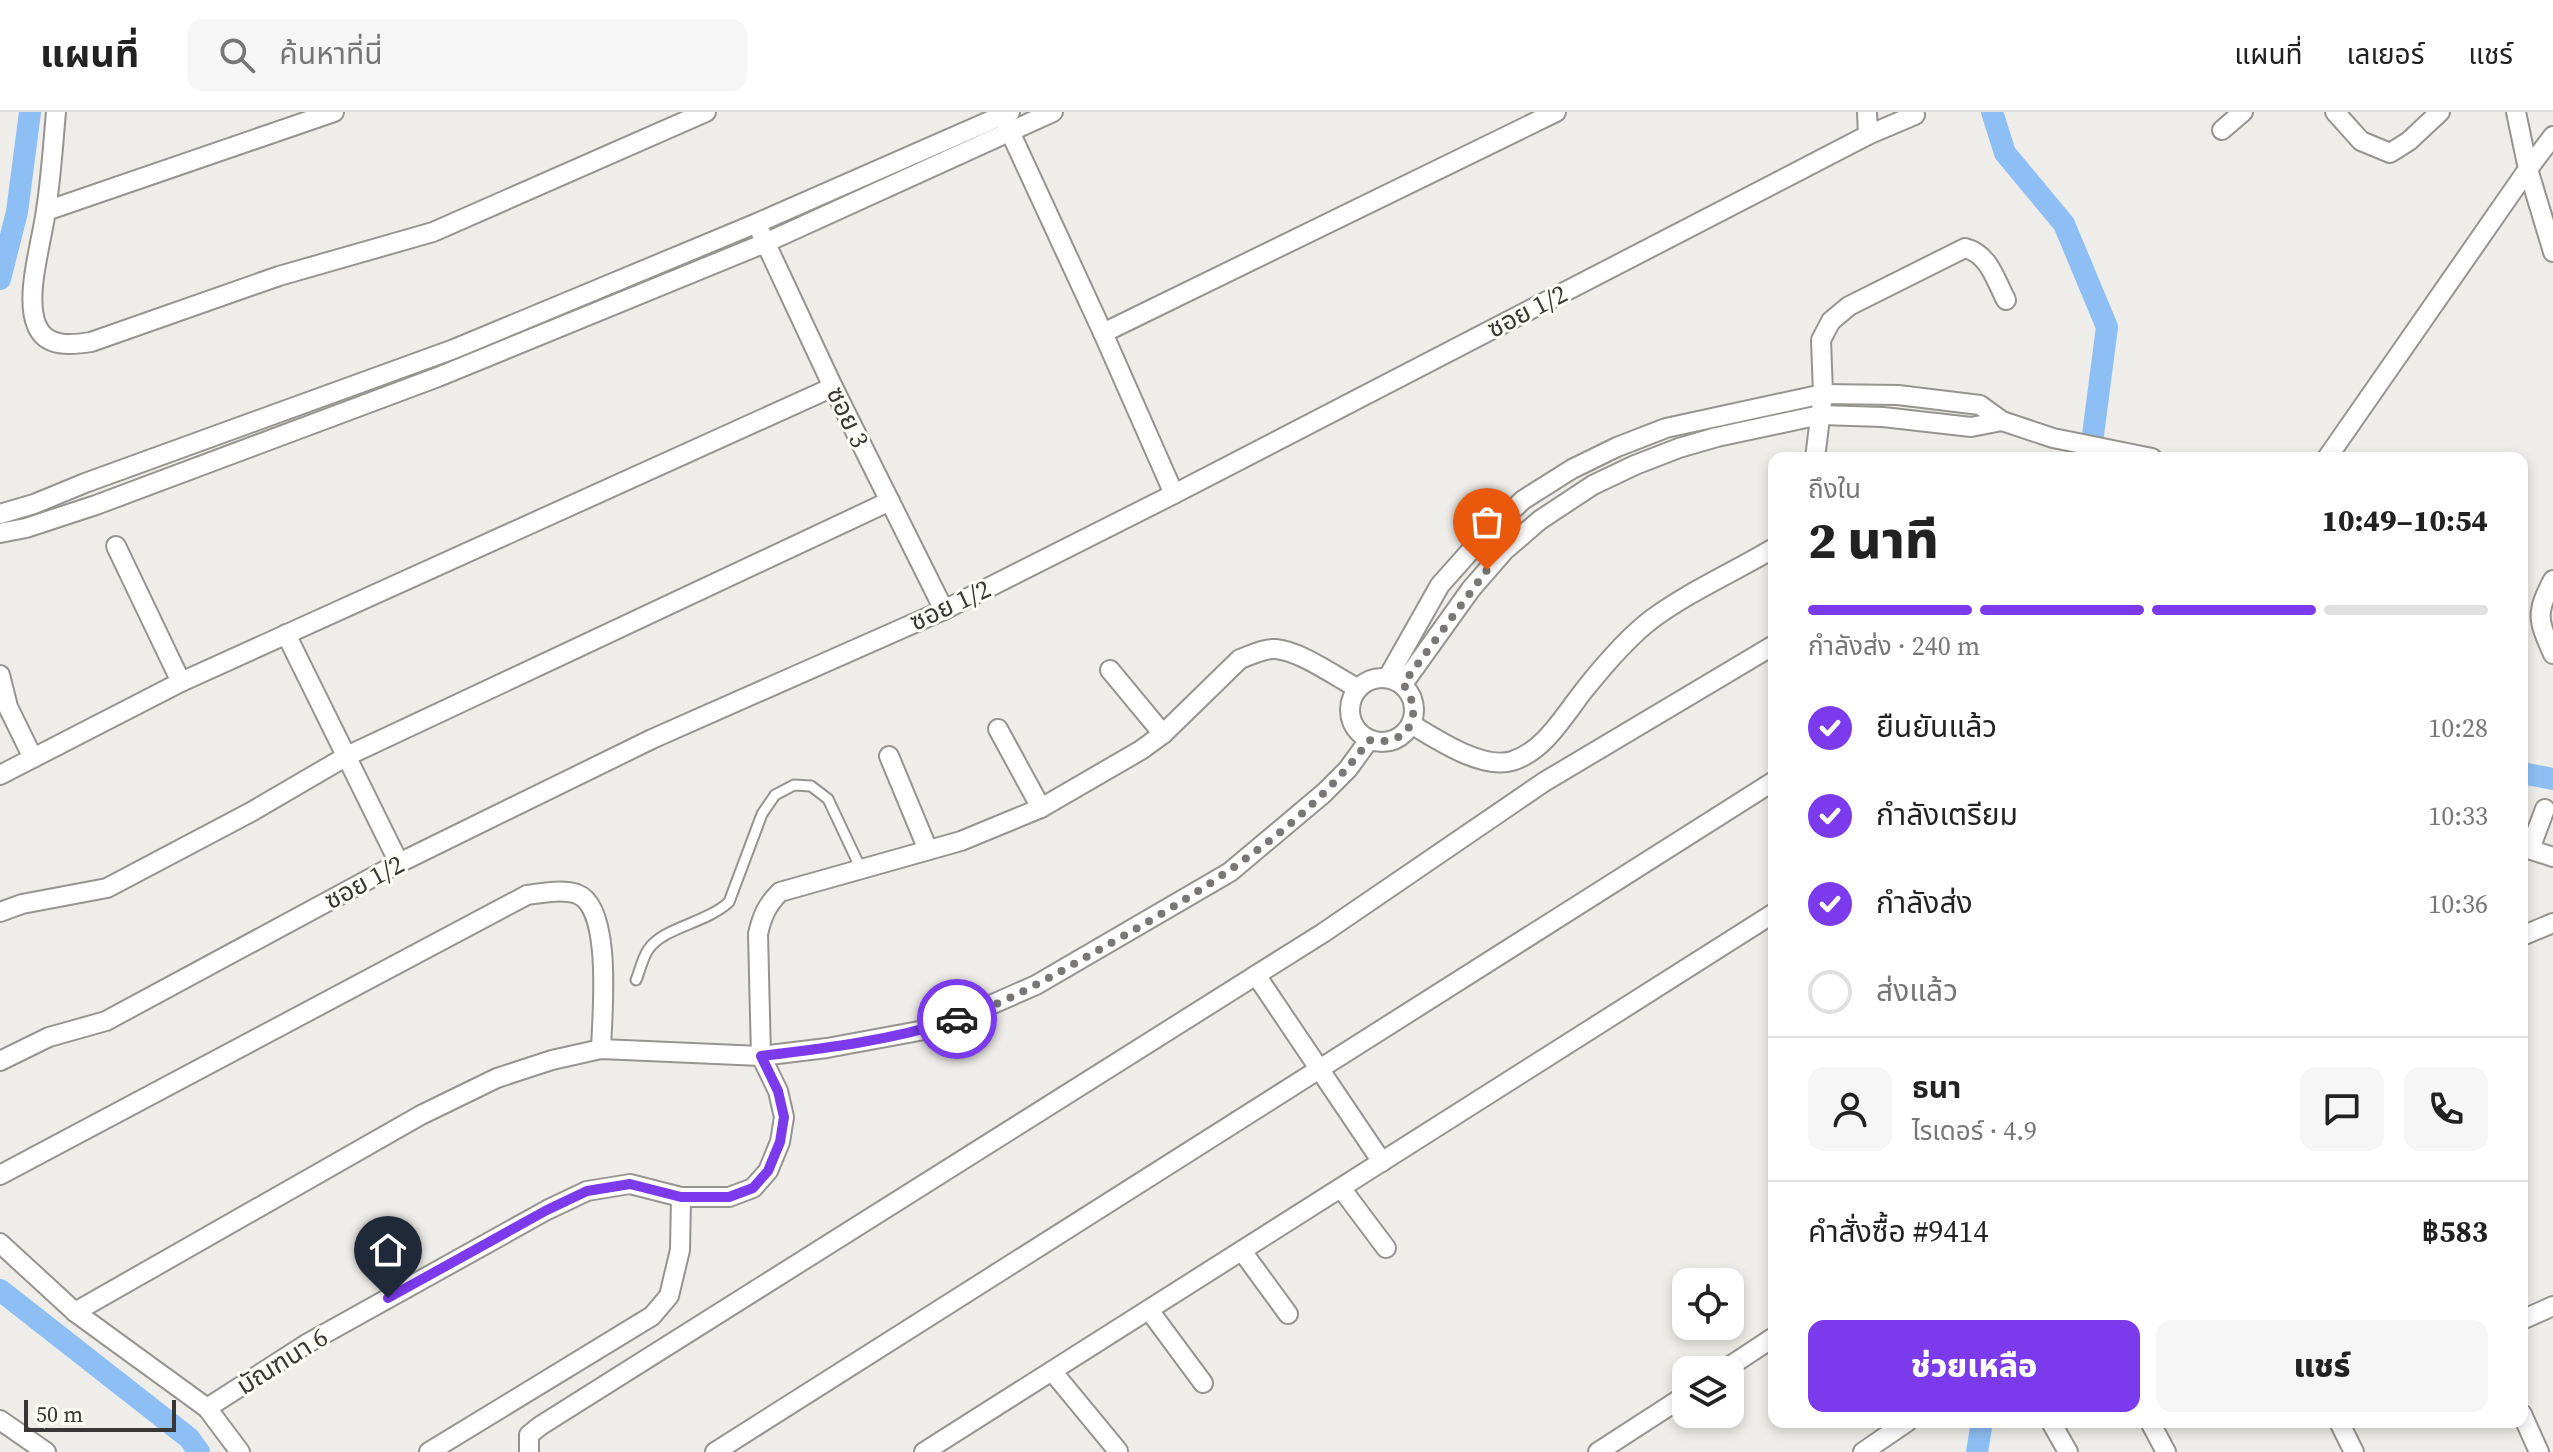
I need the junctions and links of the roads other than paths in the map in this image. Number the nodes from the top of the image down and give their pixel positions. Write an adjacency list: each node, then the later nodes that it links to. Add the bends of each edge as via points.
1 (56, 112): 17 (street)
2 (334, 112): 17 (street)
3 (706, 112): 17 (street, via 433,232 279,276 91,342 54,343 37,328 32,302)
4 (1053, 112): 12 (street)
5 (1556, 112): 22 (street)
6 (1867, 112): 14 (street)
7 (2243, 112): 13 (street)
8 (2335, 112): 9 (street, via 2361,141 2390,153)
9 (2440, 112)
10 (2516, 112): 16 (street)
11 (1915, 115): 14 (street, ซอย 1/2)
12 (1007, 120): 18 (street); 19 (street); 22 (street)
13 (2222, 130)
14 (1868, 135): 32 (street, ซอย 1/2)
15 (2553, 136): 16 (street)
16 (2528, 169): 20 (street); 30 (street)
17 (46, 211)
18 (757, 223): 19 (street, ซอย 3); 35 (street, via 454,349)
19 (765, 243): 23 (street, ซอย 3); 37 (street, via 423,383 96,505)
20 (2553, 252)
21 (2006, 300): 24 (street, via 1977,251 1965,248 1944,256 1849,306 1831,321 1821,340)
22 (1103, 333): 32 (street)
23 (833, 387): 33 (street, ซอย 3); 42 (street)
24 (1823, 394): 25 (street); 26 (street, via 1898,395 1980,405); 27 (street)
25 (1820, 415): 26 (street, via 1971,427); 28 (street); 31 (street)
26 (2002, 421): 29 (street)
27 (1651, 433): 31 (street); 34 (street, via 1572,469)
28 (1816, 452)
29 (2118, 452)
30 (2331, 452)
31 (1658, 456): 36 (street, via 1593,485)
32 (1174, 494): 41 (street, ซอย 1/2)
33 (890, 501): 41 (street, ซอย 3); 54 (street)
34 (1512, 510): 36 (street); 47 (street, via 1440,585)
35 (0, 514)
36 (1529, 529): 47 (street, via 1504,551)
37 (0, 533)
38 (116, 546): 48 (street)
39 (1768, 551): 50 (street, via 1652,619 1615,654 1549,735 1513,761 1498,763 1457,750)
40 (2553, 580): 44 (street, via 2538,614)
41 (944, 610): 65 (street, ซอย 1/2, via 652,739)
42 (286, 634): 48 (street); 54 (street)
43 (1768, 649): 71 (street, via 1544,782)
44 (2553, 654)
45 (1110, 670): 52 (street)
46 (0, 675): 56 (street, via 8,707)
47 (1396, 681): 49 (street, via 1371,679); 50 (street, via 1412,696)
48 (181, 682): 56 (street)
49 (1357, 688): 52 (street, via 1274,648 1240,659); 53 (street, via 1350,717)
50 (1411, 724): 53 (street, via 1394,740)
51 (998, 729): 59 (street)
52 (1163, 734): 59 (street)
53 (1369, 740): 74 (street, via 1324,793 1230,872 1036,985 919,1031)
54 (347, 756): 65 (street); 67 (street, via 107,888)
55 (889, 756): 63 (street)
56 (33, 758): 57 (street)
57 (0, 775)
58 (1768, 785): 76 (street)
59 (1041, 808): 63 (street)
60 (2545, 809): 61 (street)
61 (2528, 844)
62 (2528, 849): 64 (street)
63 (928, 850): 66 (street)
64 (2553, 857)
65 (399, 863): 75 (street, ซอย 1/2, via 106,1021 49,1037)
66 (861, 869): 72 (lane, via 828,799 811,786 794,785 775,795 762,814 729,902 700,922 659,938); 74 (street, via 780,892 762,916)
67 (0, 912)
68 (1768, 917): 77 (street)
69 (2553, 923): 70 (street)
70 (2528, 933)
71 (1256, 975): 76 (street); 105 (street, via 540,1426 529,1435)
72 (636, 980)
73 (601, 1049): 74 (street); 78 (street, via 602,947 592,905 578,894 527,895); 86 (street, via 497,1078 421,1115)
74 (761, 1056): 80 (street, มัณฑนา 6, via 784,1117 768,1171 753,1188 729,1197)
75 (0, 1061)
76 (1319, 1068): 77 (street); 106 (street)
77 (1382, 1162): 79 (street)
78 (0, 1175)
79 (1341, 1188): 82 (street); 83 (street)
80 (681, 1197): 94 (street, มัณฑนา 6, via 630,1184 587,1191 308,1343); 104 (street, via 680,1250 669,1296 652,1316)
81 (0, 1243): 86 (street)
82 (1386, 1248)
83 (1242, 1251): 85 (street); 87 (street)
84 (2553, 1306): 88 (street)
85 (1149, 1310): 91 (street); 92 (street)
86 (75, 1312): 94 (street)
87 (1288, 1314)
88 (2528, 1317)
89 (1768, 1341): 90 (street)
90 (1744, 1357)
91 (1052, 1371): 102 (street); 107 (street)
92 (1203, 1383)
93 (1672, 1404): 108 (street)
94 (207, 1408): 103 (street)
95 (0, 1420): 101 (street)
96 (2528, 1427): 113 (street)
97 (1898, 1428): 109 (street)
98 (2054, 1428): 110 (street)
99 (2153, 1428): 111 (street)
100 (2342, 1428): 112 (street)
101 (43, 1451)
102 (1118, 1451)
103 (240, 1452)
104 (429, 1452)
105 (529, 1452)
106 (715, 1452)
107 (924, 1452)
108 (1598, 1452)
109 (1863, 1452)
110 (2068, 1452)
111 (2166, 1452)
112 (2354, 1452)
113 (2539, 1452)

